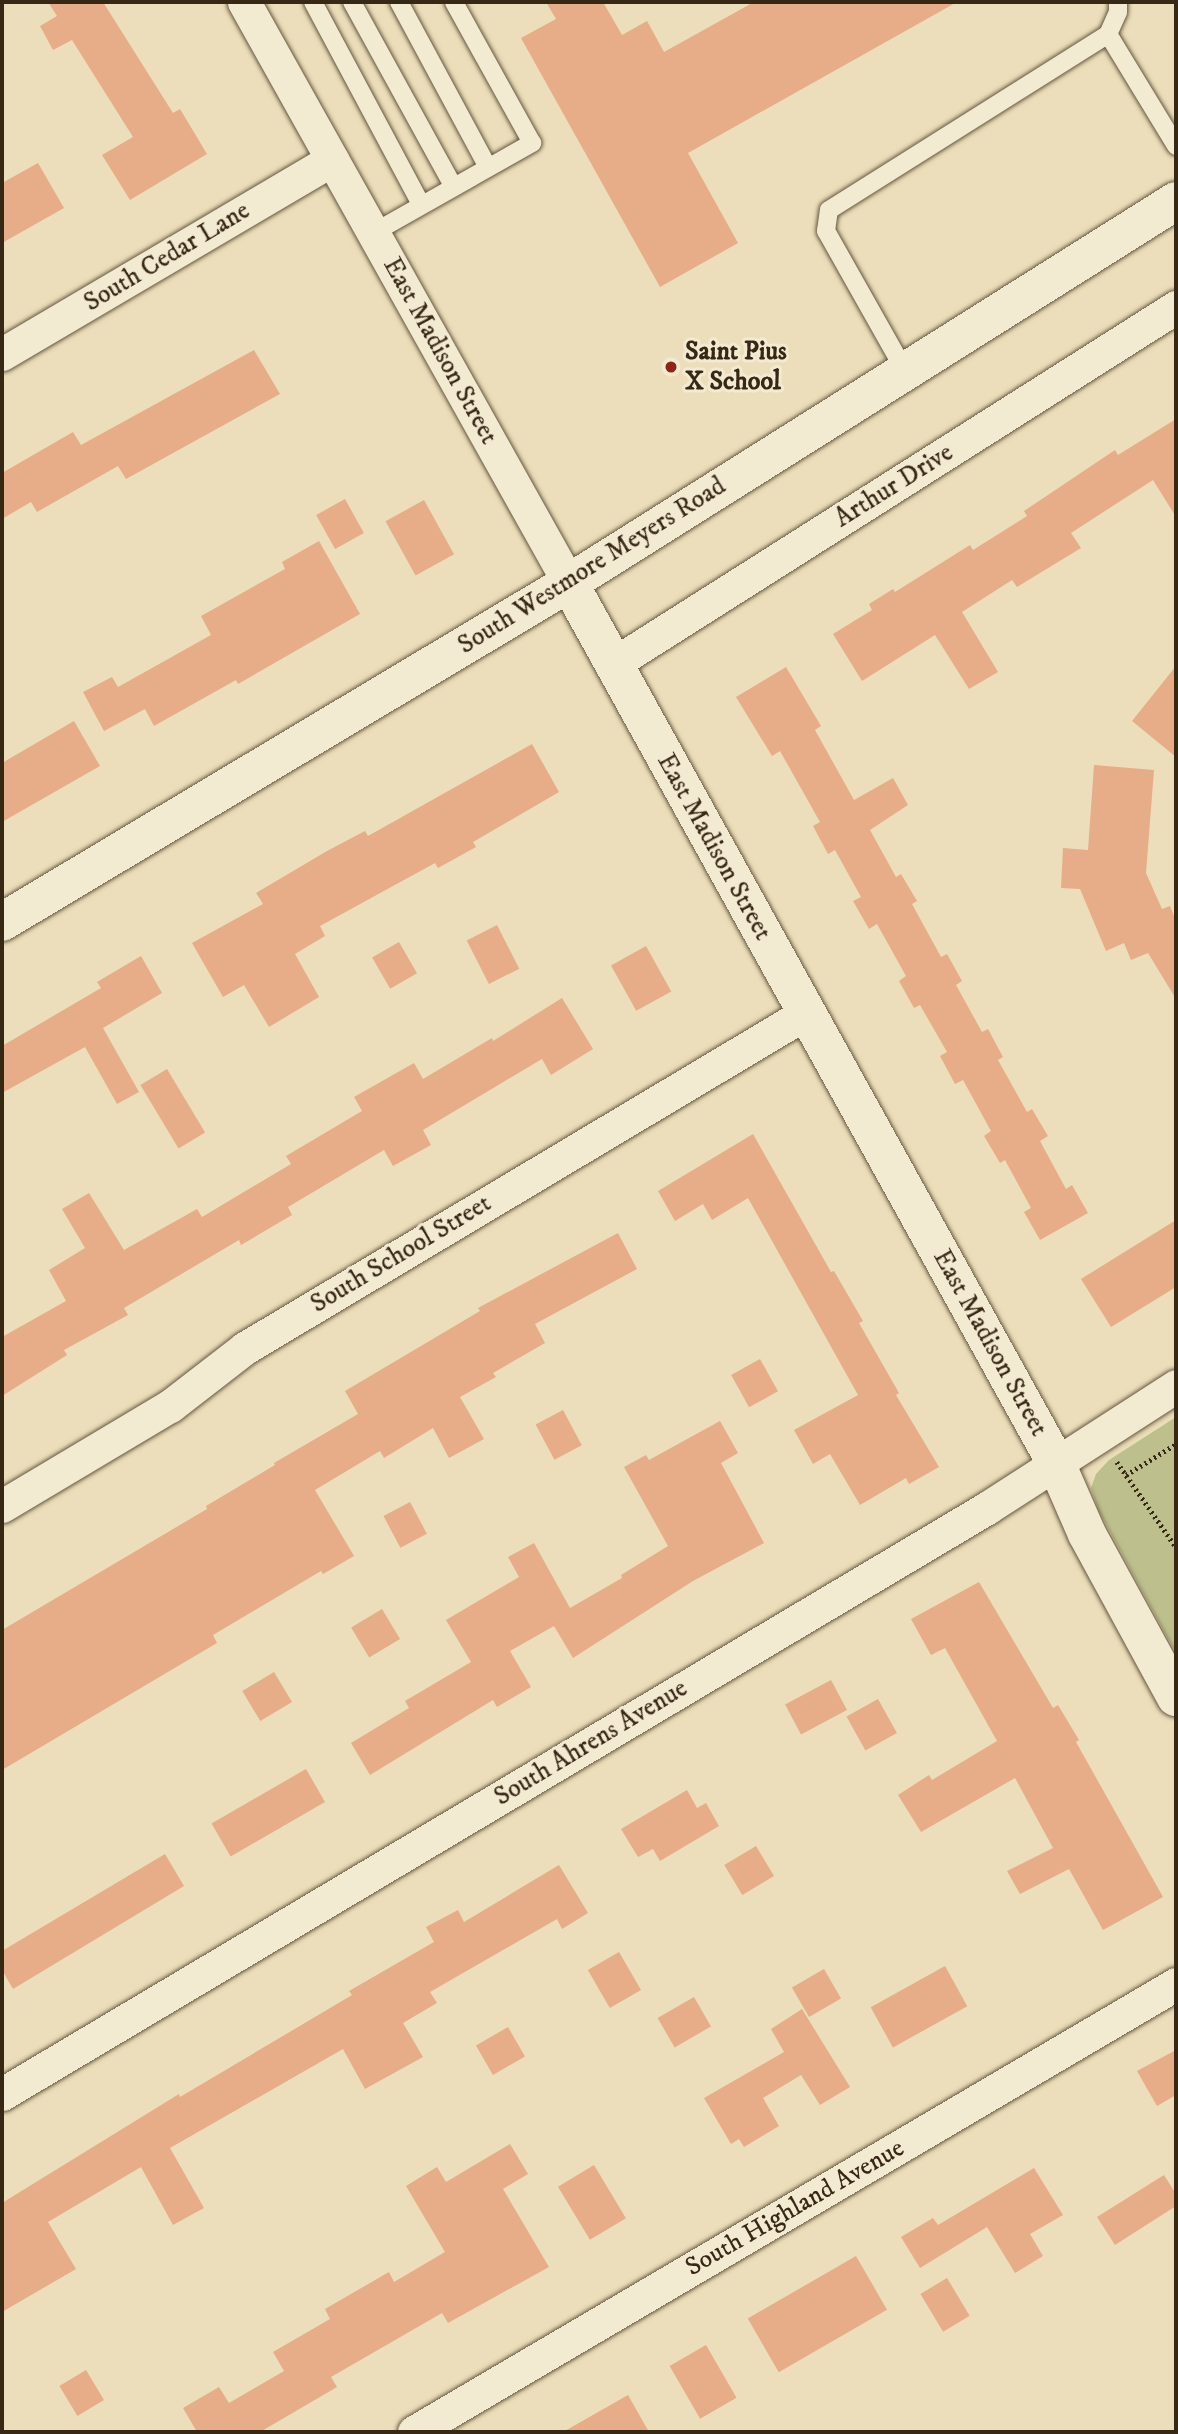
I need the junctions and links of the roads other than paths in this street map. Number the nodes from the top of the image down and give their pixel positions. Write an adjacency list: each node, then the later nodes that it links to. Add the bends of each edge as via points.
1 (244, 2): 9 (street, East Madison Street)
2 (313, 2): 13 (lane)
3 (352, 2): 11 (lane)
4 (399, 2): 10 (lane)
5 (454, 2): 10 (lane, via 532,143)
6 (1118, 2): 7 (lane)
7 (1108, 34): 8 (lane); 17 (lane, via 829,210 825,232)
8 (1176, 146)
9 (332, 160): 14 (street, East Madison Street); 16 (street, South Cedar Lane)
10 (488, 167): 11 (lane)
11 (453, 186): 13 (lane)
12 (1176, 201): 17 (street, South Westmore Meyers Road)
13 (421, 204): 14 (lane)
14 (373, 233): 18 (street, East Madison Street)
15 (1176, 307): 19 (street, Arthur Drive)
16 (2, 354)
17 (905, 371): 18 (street, South Westmore Meyers Road)
18 (569, 583): 19 (street, East Madison Street); 20 (street, South Westmore Meyers Road)
19 (612, 664): 21 (street, East Madison Street)
20 (2, 922)
21 (806, 1013): 23 (street, East Madison Street); 24 (street, South School Street, via 256,1342 170,1406)
22 (1176, 1386): 23 (street, South Ahrens Avenue)
23 (1056, 1463): 25 (street, East Madison Street, via 1087,1534); 27 (street, South Ahrens Avenue)
24 (2, 1506)
25 (1176, 1697)
26 (1176, 1984): 28 (street, South Highland Avenue)
27 (2, 2094)
28 (414, 2432)

